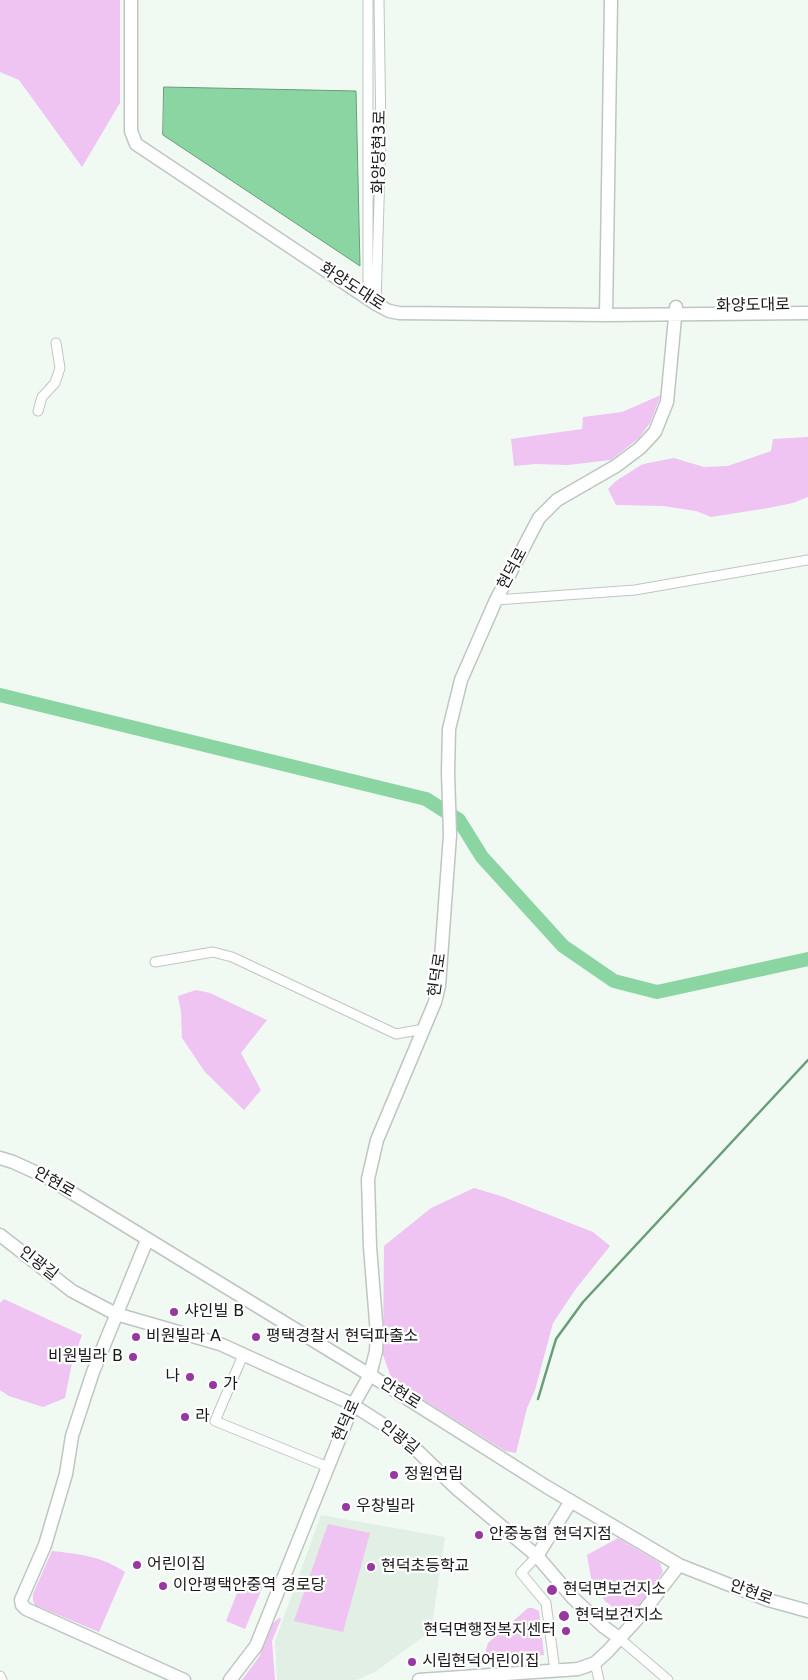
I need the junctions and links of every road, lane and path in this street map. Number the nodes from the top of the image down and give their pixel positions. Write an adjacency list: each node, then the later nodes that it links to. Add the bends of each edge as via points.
1 (131, 0): 7 (street, 화양도대로, via 131,132 136,144)
2 (136, 0): 7 (street, 화양도대로, via 136,138)
3 (368, 0): 7 (street, 화양당현3로)
4 (379, 0): 7 (street, 화양당현3로, via 381,135)
5 (604, 0): 9 (street)
6 (611, 0): 9 (street)
7 (372, 299): 9 (street, 화양도대로, via 389,311 400,313)
8 (808, 305): 10 (street, 화양도대로)
9 (602, 311): 10 (street, 화양도대로)
10 (675, 311): 11 (street, 화양도대로); 15 (street, 현덕로, via 668,402 655,432 616,466 557,500 539,518)
11 (808, 313)
12 (56, 344): 13 (street, via 60,368 55,383 42,397)
13 (38, 411)
14 (808, 560): 15 (street, via 635,590)
15 (496, 600): 17 (street, 현덕로, via 461,680 452,714 448,738 450,835 441,968 435,1002)
16 (155, 962): 17 (street, via 213,952 232,957 396,1034)
17 (424, 1029): 23 (street, 현덕로, via 377,1140 368,1179 377,1334)
18 (0, 1158): 20 (street, 안현로, via 46,1178)
19 (0, 1235): 21 (street, 인광길, via 72,1291)
20 (147, 1240): 21 (street); 23 (street, 안현로)
21 (116, 1314): 22 (street, 인광길, via 220,1344); 35 (street, via 72,1436 66,1474 45,1545 21,1600 22,1606)
22 (243, 1355): 24 (street, 인광길); 25 (street, via 215,1421)
23 (370, 1376): 24 (street, 현덕로); 26 (street, 안현로)
24 (353, 1405): 25 (street, 현덕로); 27 (street, 인광길, via 403,1437 457,1489)
25 (328, 1467): 36 (street, 현덕로, via 256,1646)
26 (571, 1502): 27 (street); 28 (street, 안현로)
27 (536, 1556): 30 (street, 인광길, via 573,1598); 32 (street, via 521,1573 546,1603)
28 (679, 1565): 29 (street, 안현로, via 768,1600); 30 (street)
29 (808, 1611)
30 (619, 1638): 31 (street); 39 (street, 인광길)
31 (595, 1663): 32 (street, via 578,1669); 38 (street)
32 (555, 1671): 37 (street)
33 (0, 1676): 34 (street)
34 (2, 1680)
35 (184, 1680)
36 (230, 1680)
37 (419, 1680)
38 (600, 1680)
39 (668, 1680)

